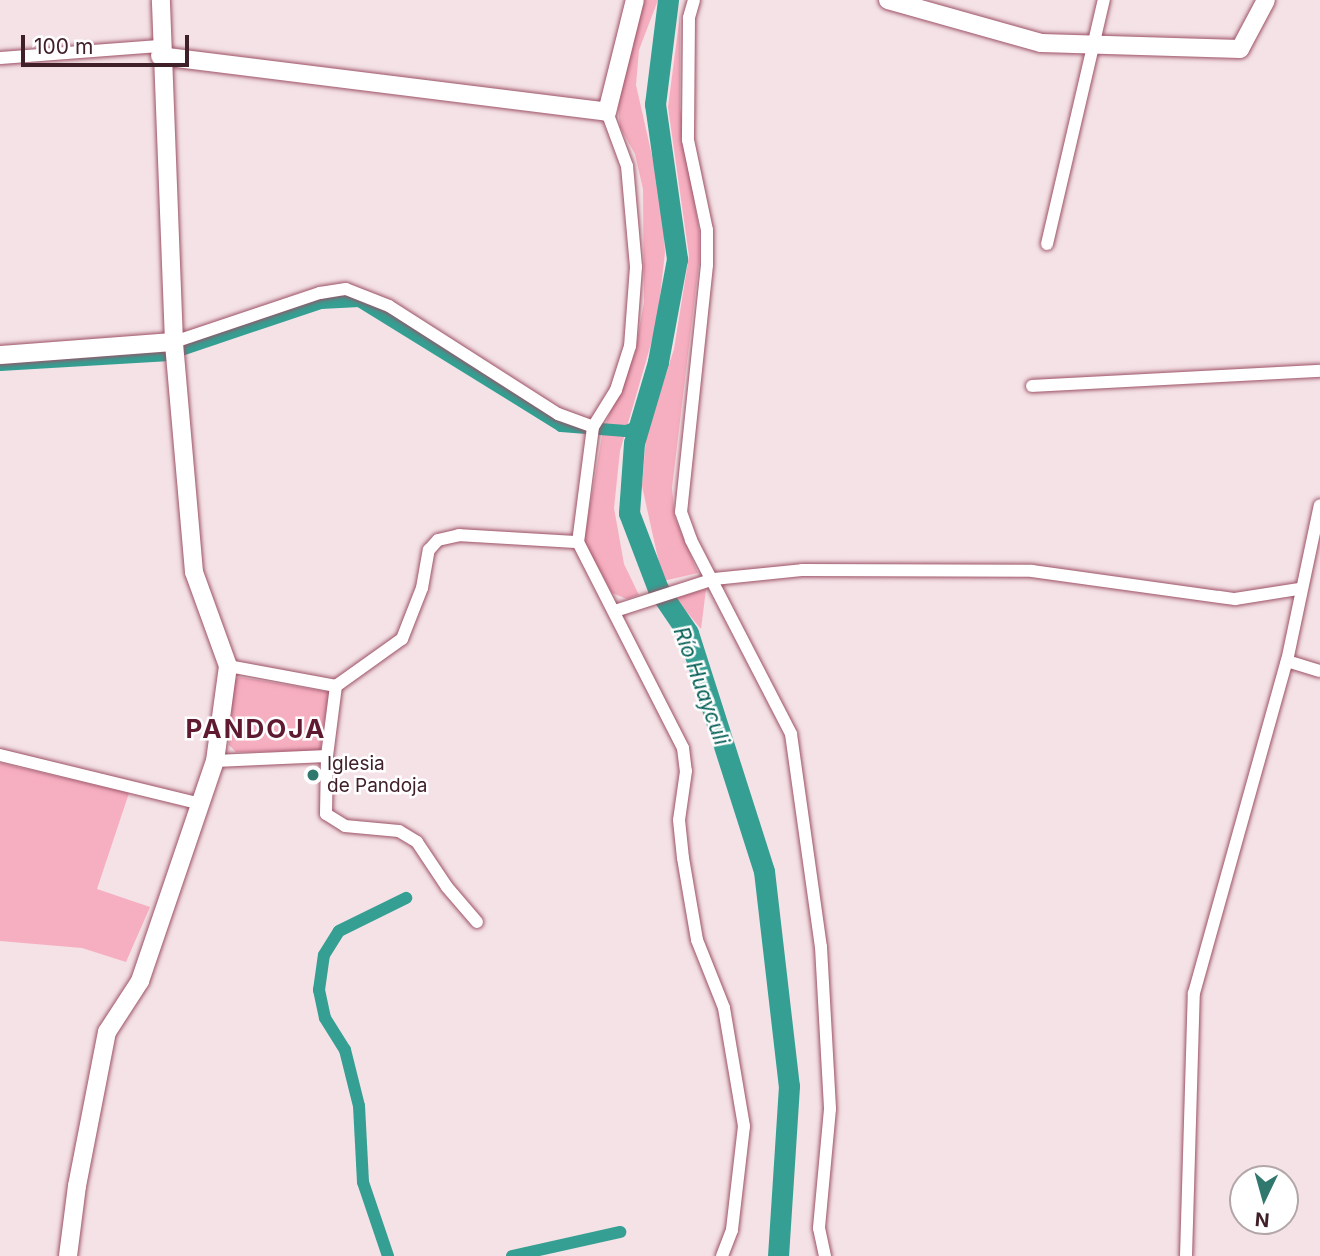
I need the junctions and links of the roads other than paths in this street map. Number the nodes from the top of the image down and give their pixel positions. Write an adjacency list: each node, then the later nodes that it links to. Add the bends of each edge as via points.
1 (161, 0): 8 (street)
2 (635, 0): 10 (street)
3 (694, 0): 19 (street, via 689,18 688,140 707,230 707,265 681,512 691,541)
4 (888, 0): 7 (street, via 1041,43)
5 (1104, 0): 7 (street)
6 (1266, 0): 7 (street, via 1240,49)
7 (1091, 46): 11 (street)
8 (160, 51): 9 (street); 10 (street); 12 (street)
9 (0, 58)
10 (607, 112): 16 (street, via 627,166 636,267 630,346 616,390)
11 (1047, 244)
12 (174, 342): 13 (street); 16 (street, via 320,293 346,289 389,306 558,415); 23 (street, via 194,572)
13 (0, 355)
14 (1320, 371): 15 (street)
15 (1032, 386)
16 (593, 426): 18 (street)
17 (1320, 505): 20 (street)
18 (578, 542): 21 (street); 25 (street, via 459,535 438,540 429,550 422,588 402,639)
19 (714, 579): 20 (street, via 802,570 1020,570 1216,598); 21 (street); 33 (street, via 791,734 821,947 830,1109 819,1228)
20 (1299, 589): 22 (street)
21 (615, 611): 32 (street, via 683,748 687,771 679,820 683,858 697,940 724,1008 744,1126 732,1230)
22 (1287, 661): 24 (street); 34 (street, via 1194,993)
23 (228, 666): 25 (street); 28 (street)
24 (1320, 671)
25 (337, 686): 27 (street)
26 (0, 755): 29 (street)
27 (327, 756): 28 (street); 30 (street, via 326,814 345,826 399,831 417,842)
28 (215, 761): 29 (street)
29 (201, 804): 31 (street, via 140,981 107,1032)
30 (477, 922)
31 (68, 1256)
32 (722, 1256)
33 (825, 1256)
34 (1186, 1256)

